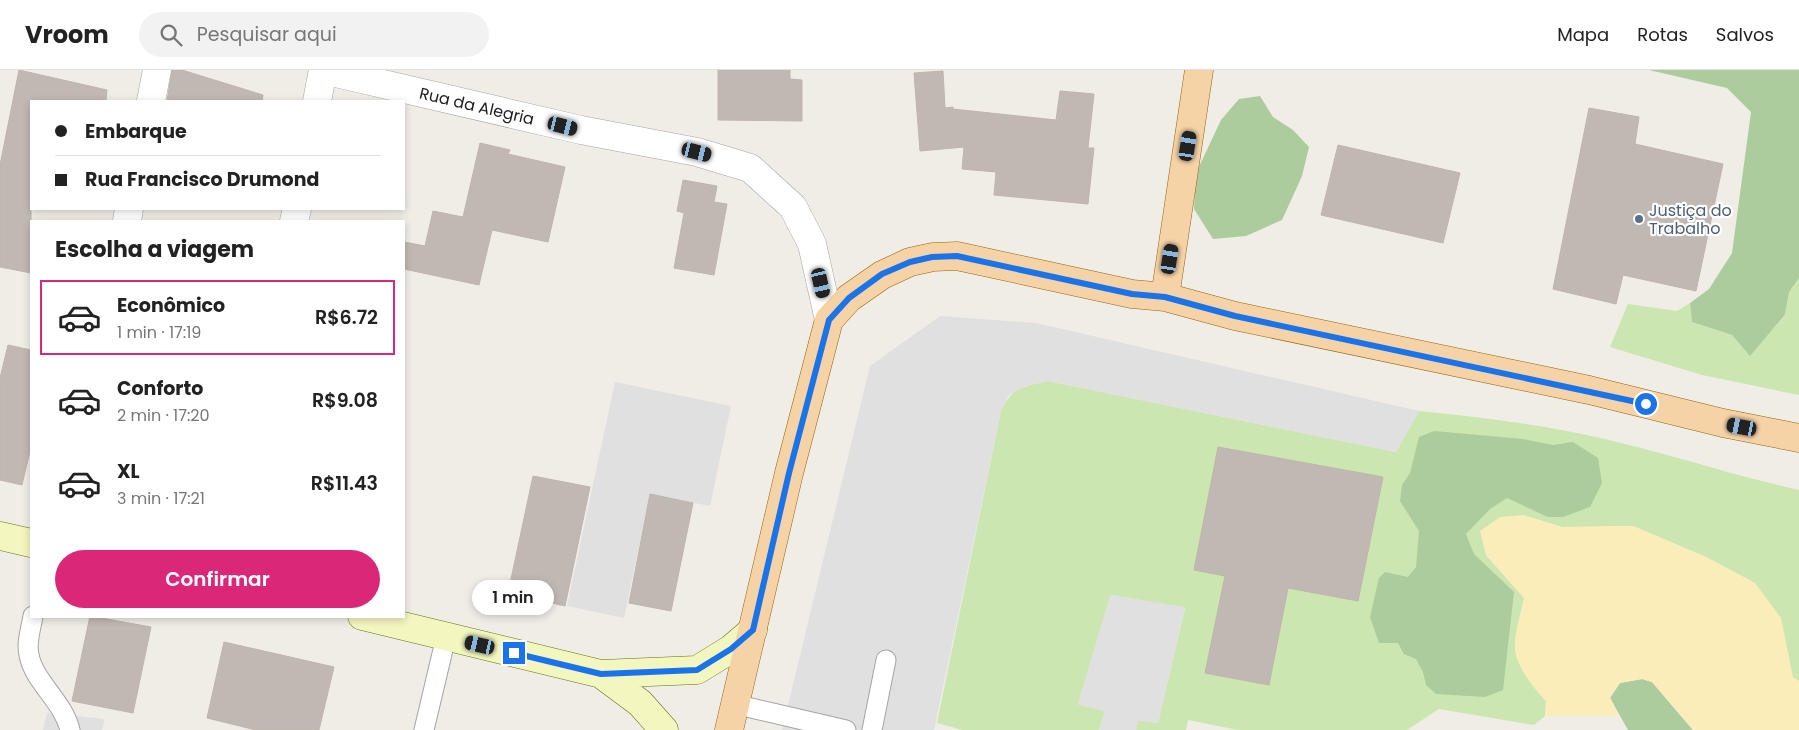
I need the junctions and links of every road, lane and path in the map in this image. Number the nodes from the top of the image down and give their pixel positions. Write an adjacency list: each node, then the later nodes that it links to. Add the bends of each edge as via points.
1 (157, 70): 4 (street)
2 (323, 70): 5 (street); 7 (street, Rua da Alegria, via 582,130 697,152 750,168 793,208 812,244)
3 (1200, 70): 6 (main road)
4 (151, 100)
5 (317, 100)
6 (1165, 297): 7 (main road, via 1132,294 957,256 932,257 910,262 864,285); 8 (main road, via 1235,316 1589,390)
7 (829, 320): 13 (main road)
8 (1799, 438)
9 (0, 536): 10 (main road)
10 (30, 543)
11 (33, 618): 18 (lane, via 29,657 62,709)
12 (370, 618): 14 (main road)
13 (753, 630): 16 (main road, via 731,649 697,670); 17 (main road)
14 (446, 637): 16 (main road); 19 (lane)
15 (886, 660): 22 (lane)
16 (601, 674): 20 (main road, via 640,703)
17 (732, 717): 21 (lane)
18 (70, 730)
19 (424, 730)
20 (664, 730)
21 (846, 730)
22 (872, 730)

